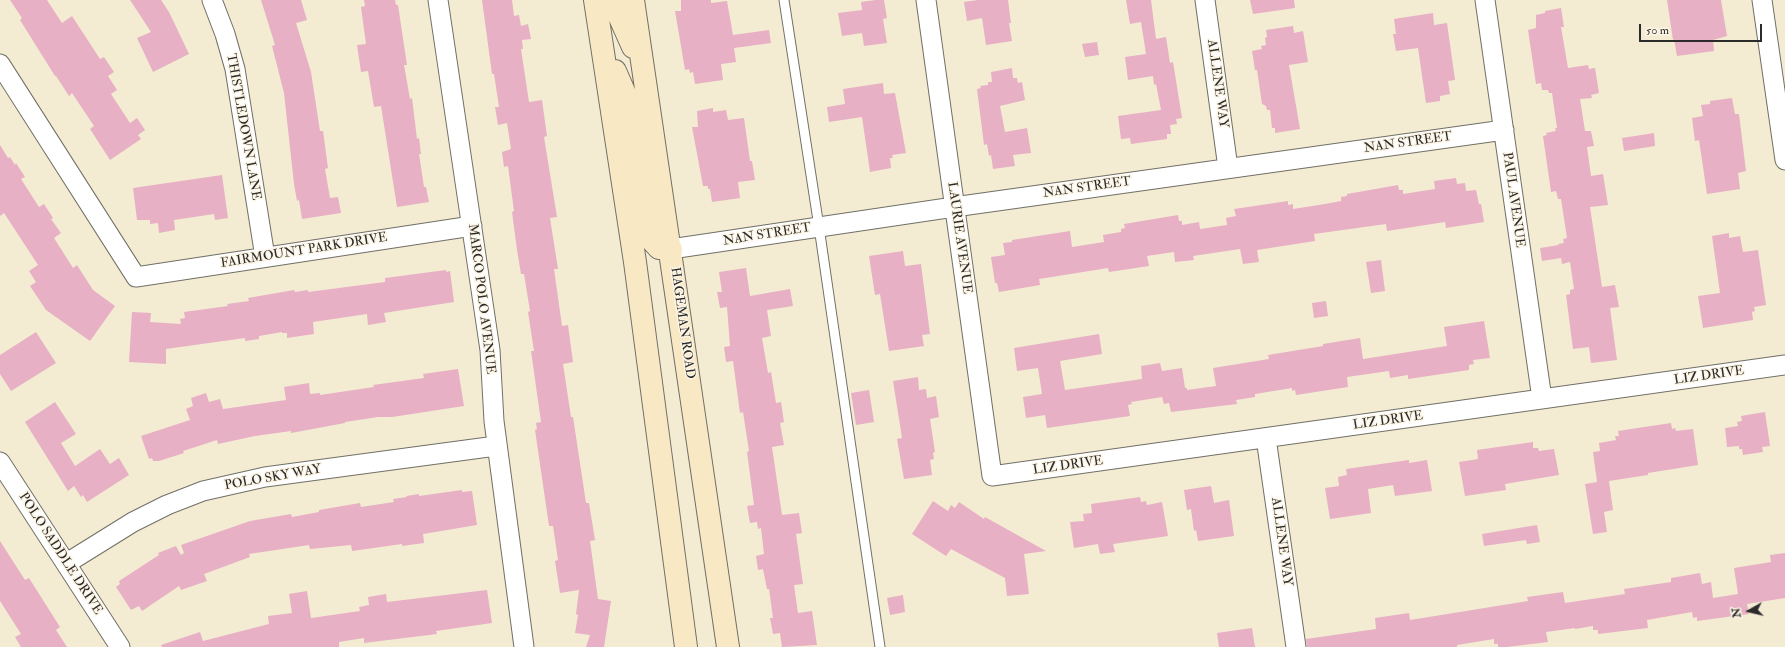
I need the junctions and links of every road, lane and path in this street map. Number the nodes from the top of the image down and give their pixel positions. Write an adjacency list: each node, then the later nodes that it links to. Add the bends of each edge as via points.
1 (212, 0): 21 (street, THISTLEDOWN LANE, via 235,69)
2 (438, 0): 18 (street, MARCO POLO AVENUE)
3 (595, 0): 11 (main road)
4 (615, 0): 13 (main road, via 617,11)
5 (633, 0): 13 (main road, HAGEMAN ROAD)
6 (784, 0): 19 (lane)
7 (926, 0): 17 (street, LAURIE AVENUE)
8 (1205, 0): 16 (street, ALLENE WAY)
9 (1485, 0): 14 (street, PAUL AVENUE)
10 (1762, 0): 15 (street)
11 (601, 39): 20 (main road, via 625,94 649,237 659,248); 31 (main road, via 635,262)
12 (0, 64): 21 (street, FAIRMOUNT PARK DRIVE, via 136,277)
13 (644, 71): 20 (main road, HAGEMAN ROAD)
14 (1504, 130): 16 (street, NAN STREET); 23 (street, PAUL AVENUE)
15 (1785, 160)
16 (1228, 168): 17 (street, NAN STREET)
17 (954, 206): 19 (street, NAN STREET); 27 (street, LAURIE AVENUE)
18 (472, 226): 21 (street, FAIRMOUNT PARK DRIVE); 25 (street, MARCO POLO AVENUE, via 490,350)
19 (819, 227): 20 (street, NAN STREET); 33 (lane)
20 (671, 249): 32 (main road, HAGEMAN ROAD)
21 (265, 257)
22 (1785, 365): 23 (street, LIZ DRIVE)
23 (1542, 399): 24 (street, LIZ DRIVE)
24 (1266, 438): 27 (street, LIZ DRIVE); 34 (street, ALLENE WAY)
25 (496, 446): 28 (street, POLO SKY WAY, via 265,477 204,491 133,522); 30 (street, MARCO POLO AVENUE)
26 (0, 462): 28 (street, POLO SADDLE DRIVE)
27 (992, 476)
28 (67, 564): 29 (street, POLO SADDLE DRIVE)
29 (120, 647)
30 (524, 647)
31 (686, 647)
32 (728, 647)
33 (880, 647)
34 (1296, 647)

